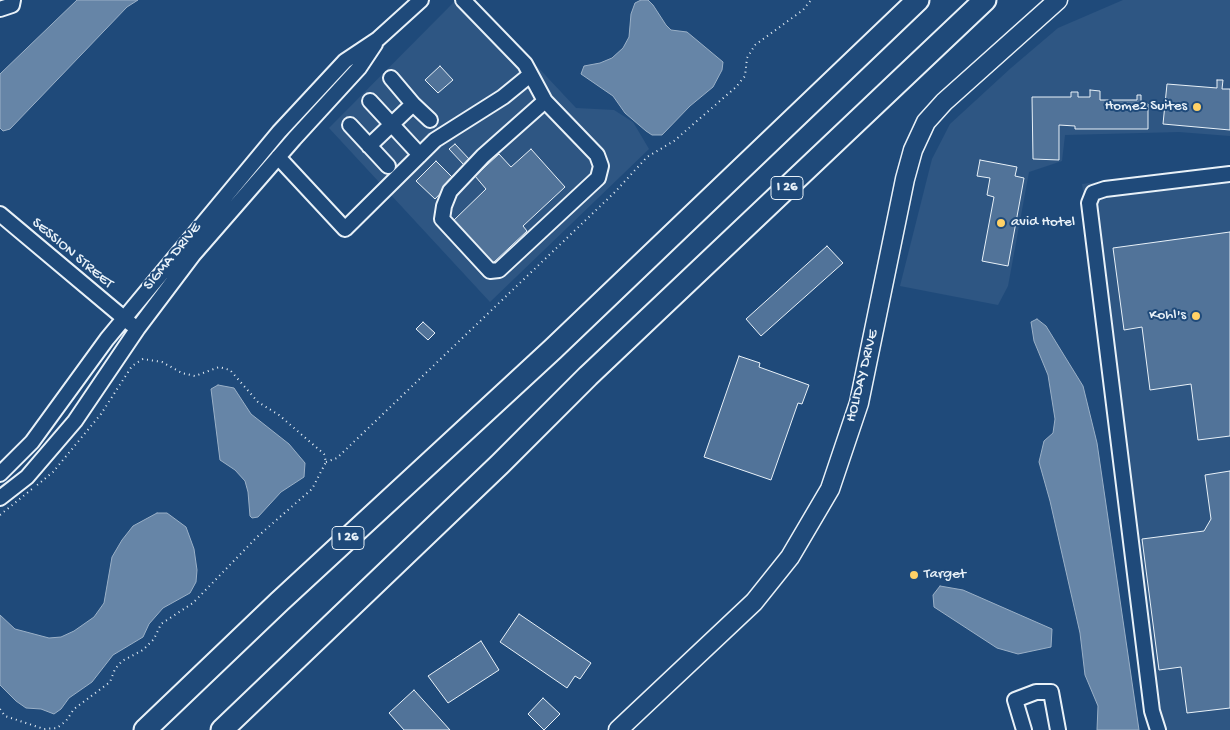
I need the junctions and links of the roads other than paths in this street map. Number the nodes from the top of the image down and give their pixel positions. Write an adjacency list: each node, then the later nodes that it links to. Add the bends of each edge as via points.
1 (13, 0): 7 (street, via 12,5)
2 (421, 0): 8 (street, SIGMA DRIVE)
3 (463, 0): 9 (street, via 525,64)
4 (918, 0): 27 (highway, I 26, via 554,349 278,602)
5 (985, 0): 28 (highway, I 26, via 588,376)
6 (1058, 0): 29 (main road, HOLIDAY DRIVE, via 926,122 913,150 905,179 859,403 830,489 790,557 754,602)
7 (0, 9)
8 (378, 40): 19 (street, SIGMA DRIVE, via 359,68); 23 (street, SIGMA DRIVE, via 345,61 279,132)
9 (530, 75): 12 (street); 18 (street, via 503,97 435,140)
10 (391, 78): 13 (street)
11 (370, 101): 15 (street)
12 (546, 101): 12 (street, via 597,155 600,166 598,178 499,270 490,271 442,219 444,206 450,191 483,156)
13 (413, 104): 14 (street); 15 (street)
14 (430, 120)
15 (391, 124): 17 (street); 18 (street)
16 (350, 125): 17 (street)
17 (369, 146): 20 (street)
18 (420, 155): 19 (street, via 345,229)
19 (278, 158): 24 (street, SIGMA DRIVE, via 193,255)
20 (388, 166)
21 (1230, 174): 32 (street, via 1105,189 1093,193 1090,203 1152,711)
22 (0, 214): 23 (street, SESSION STREET)
23 (124, 319): 24 (street, SESSION STREET); 25 (street, SIGMA DRIVE, via 32,442)
24 (138, 328): 26 (street, SIGMA DRIVE, via 75,421 27,477)
25 (0, 474)
26 (0, 498)
27 (145, 730)
28 (222, 730)
29 (618, 730)
30 (1024, 730): 31 (street, via 1015,700 1036,692 1050,692)
31 (1058, 730)
32 (1158, 730)

